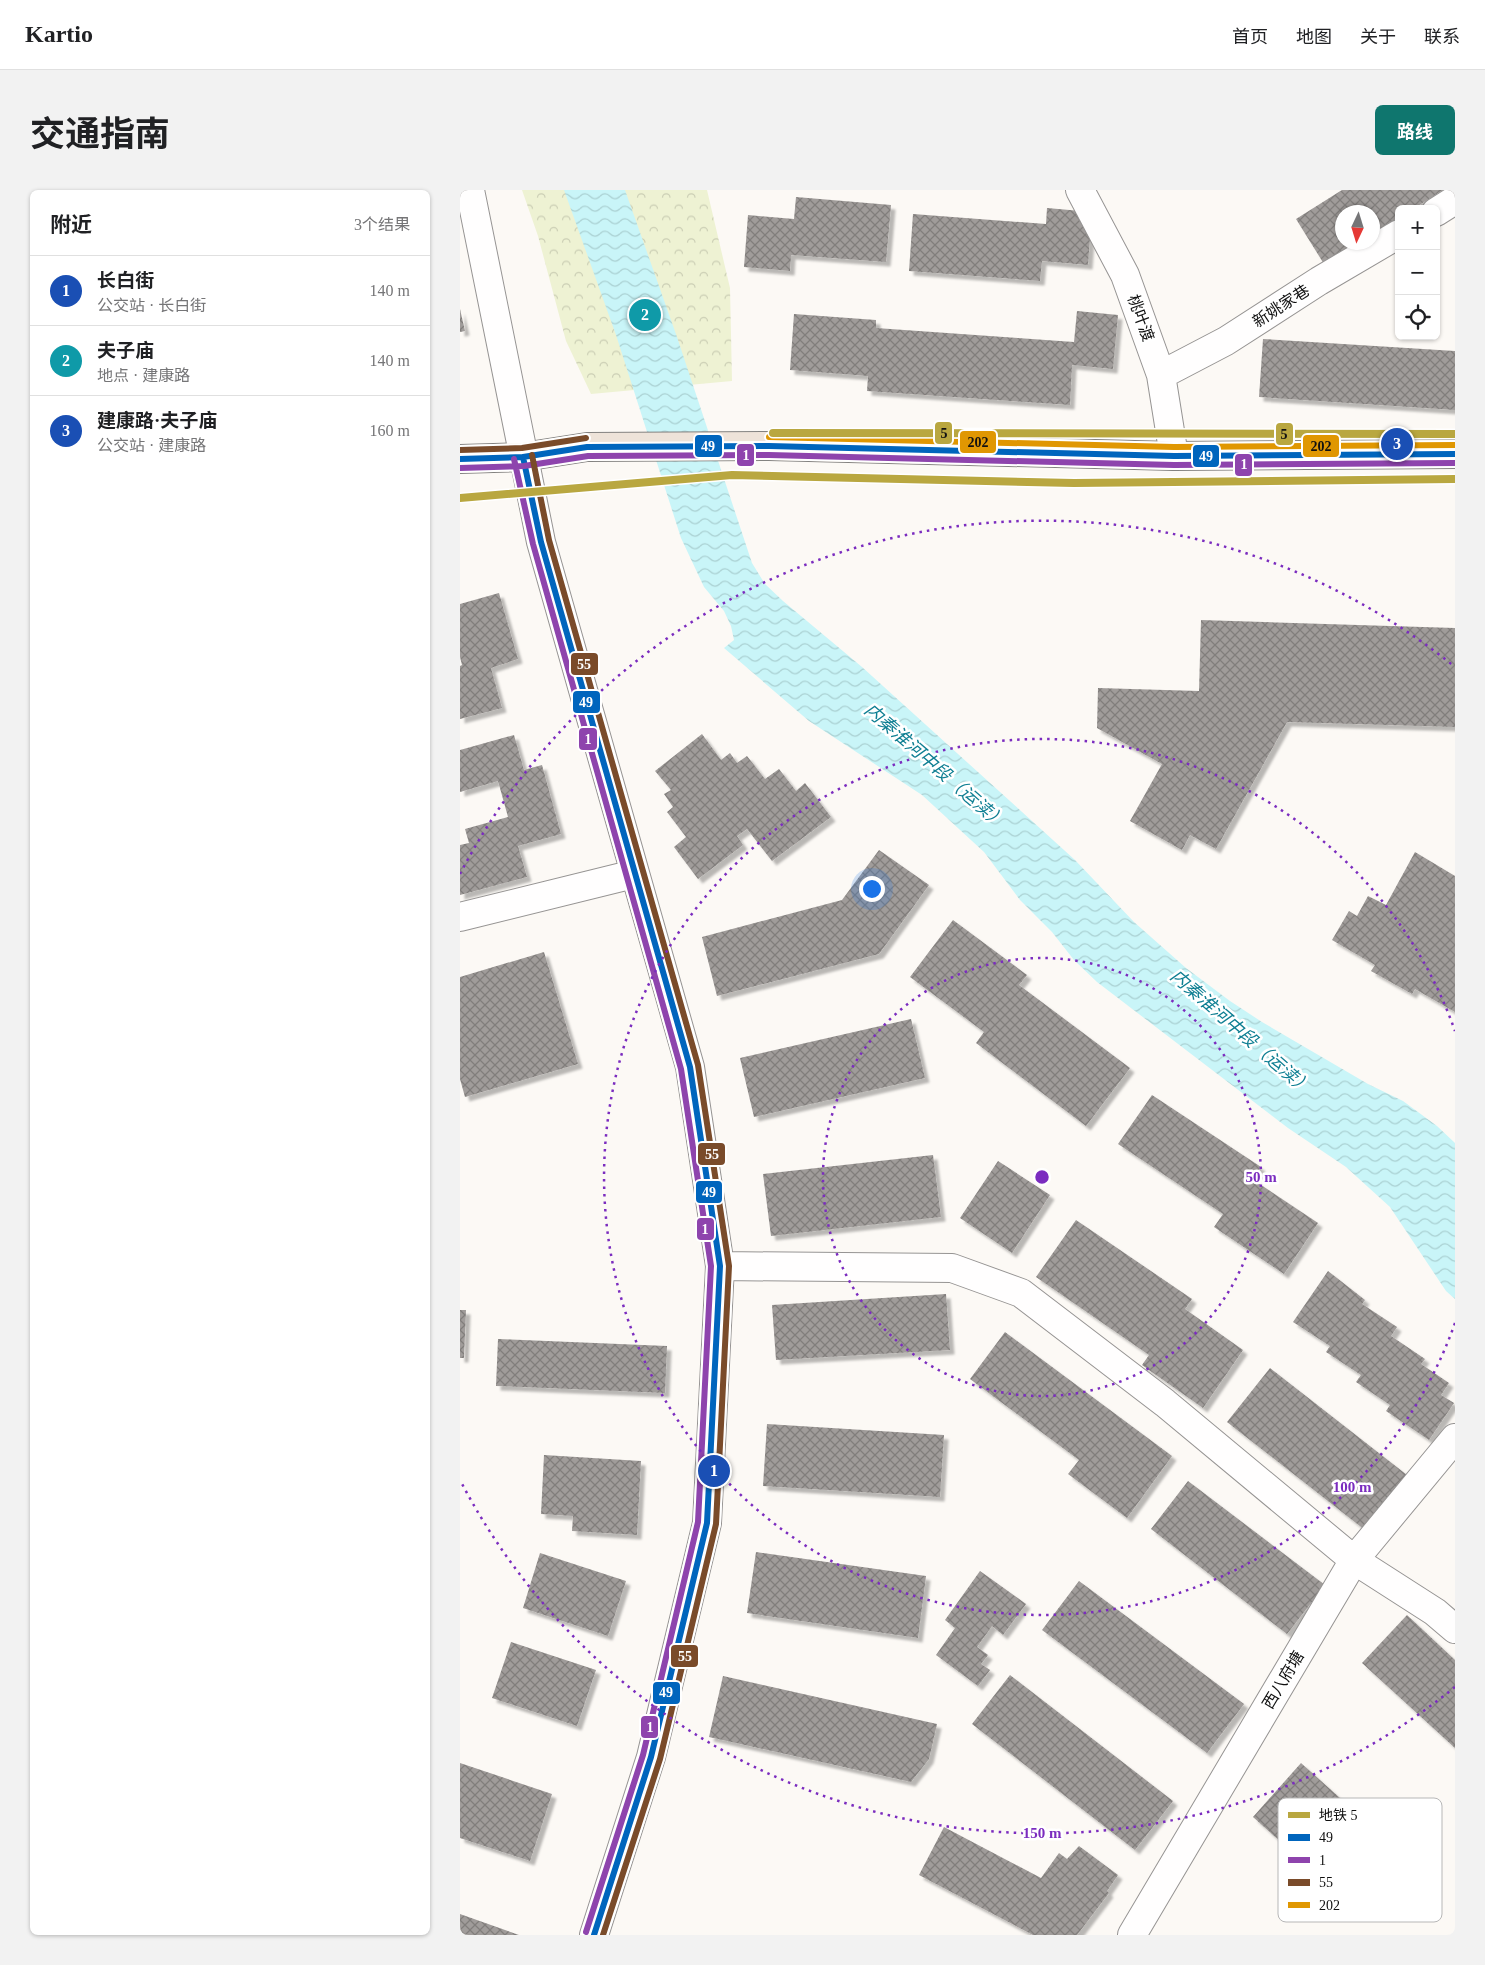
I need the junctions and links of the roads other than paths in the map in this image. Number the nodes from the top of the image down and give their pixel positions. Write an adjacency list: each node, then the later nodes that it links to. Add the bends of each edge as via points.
1 (470, 190): 9 (street)
2 (1080, 190): 6 (street, 桃叶渡, via 1125,275)
3 (1455, 200): 4 (street)
4 (1440, 209)
5 (1395, 236): 6 (street, 新姚家巷, via 1226,341)
6 (1161, 374): 8 (street, 桃叶渡)
7 (1455, 454): 8 (main road)
8 (1174, 456): 9 (main road, via 769,446 587,447)
9 (523, 457): 10 (main road); 11 (street, via 541,542)
10 (460, 459)
11 (634, 874): 12 (street); 13 (street, via 690,1067)
12 (460, 917)
13 (720, 1266): 15 (street, via 952,1268 1022,1293 1165,1403); 17 (street, via 707,1523 651,1757)
14 (1455, 1438): 15 (street, 西八府塘)
15 (1354, 1560): 16 (street, via 1435,1612); 18 (street, 西八府塘)
16 (1455, 1629)
17 (594, 1935)
18 (1132, 1935)

